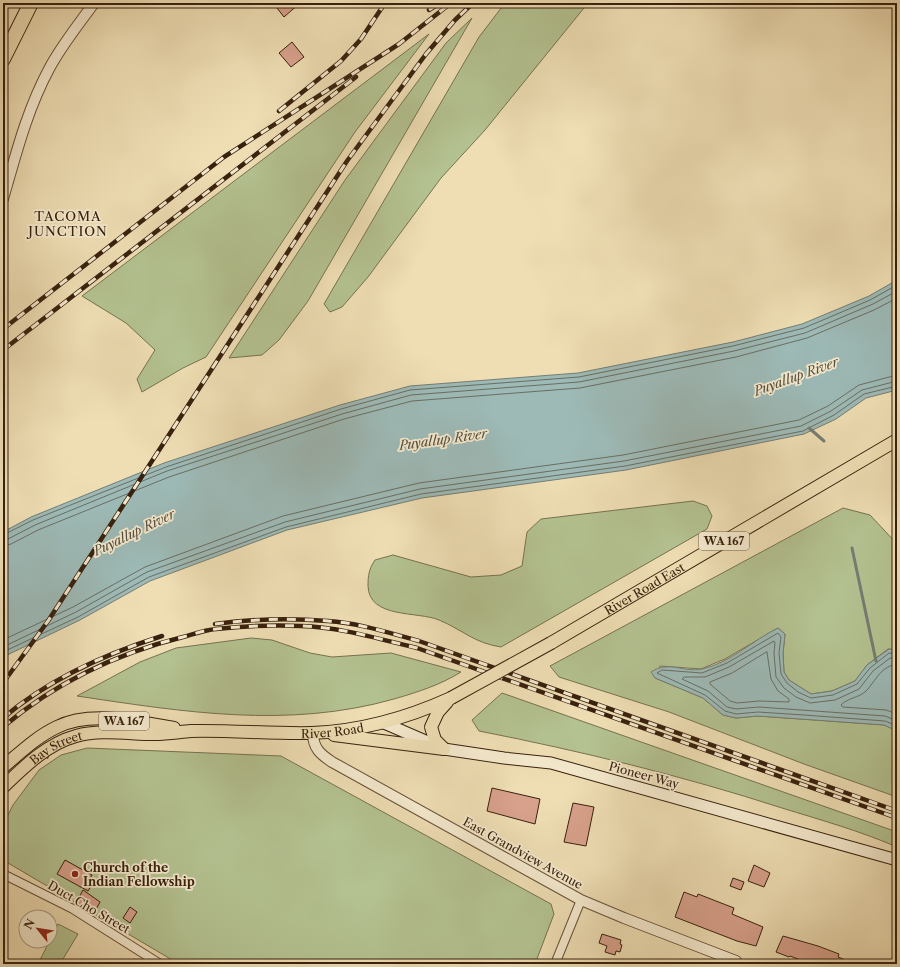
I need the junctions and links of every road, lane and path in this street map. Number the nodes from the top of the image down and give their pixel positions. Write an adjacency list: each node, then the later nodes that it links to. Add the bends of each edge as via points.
1 (31, 3): 3 (highway)
2 (94, 3): 4 (street, via 61,49 36,95 18,145)
3 (3, 59)
4 (3, 199)
5 (897, 440): 6 (main road, River Road East / WA 167, bridge, via 551,643)
6 (452, 698): 7 (main road, River Road East / WA 167); 11 (main road, via 438,712 431,728 435,740)
7 (384, 724): 10 (main road, River Road / WA 167); 11 (main road, Pioneer Way)
8 (191, 731): 9 (main road, Bay Street / WA 167); 12 (main road, Bay Street / WA 167, via 102,719 75,721 57,727 37,739); 13 (main road, Bay Street / WA 167, via 156,734 90,733 76,736 37,756)
9 (280, 733): 10 (main road, River Road / WA 167)
10 (313, 733): 11 (main road); 16 (street, East Grandview Avenue, via 317,751 332,762)
11 (444, 748): 14 (main road, Pioneer Way, via 551,763)
12 (3, 767)
13 (3, 787)
14 (897, 860)
15 (3, 874): 18 (street, Duct Cho Street, via 73,909)
16 (581, 900): 17 (street, East Grandview Avenue); 19 (street)
17 (738, 963)
18 (160, 964)
19 (555, 964)

